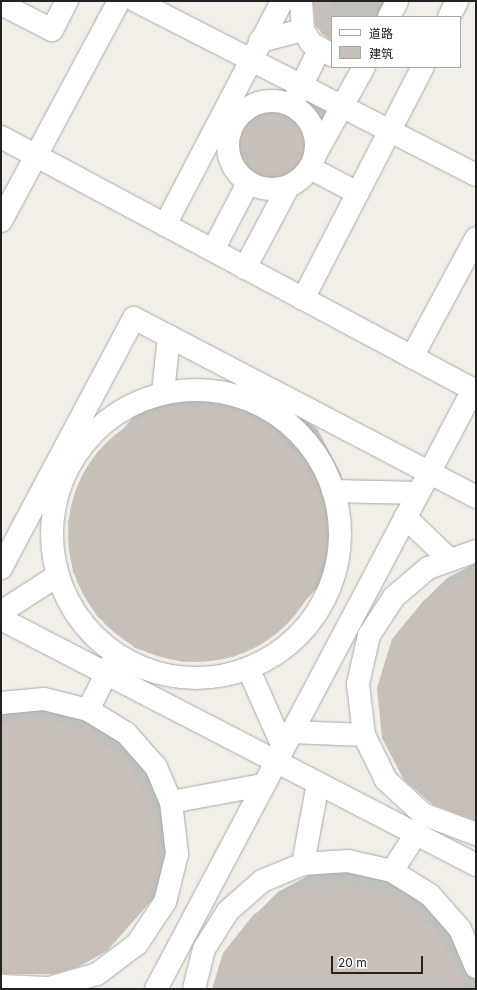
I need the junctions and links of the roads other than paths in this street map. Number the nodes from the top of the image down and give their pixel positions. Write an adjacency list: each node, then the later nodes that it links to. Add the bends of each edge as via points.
1 (17, 1): 12 (street)
2 (67, 1): 12 (street, via 52,30)
3 (119, 1): 25 (street)
4 (136, 1): 15 (street)
5 (282, 1): 15 (street)
6 (301, 1): 13 (street)
7 (388, 1): 10 (street)
8 (397, 1): 11 (street)
9 (1, 4): 12 (street)
10 (389, 16)
11 (390, 16)
12 (30, 19)
13 (302, 30): 14 (street); 15 (street)
14 (326, 53): 18 (street)
15 (252, 56): 18 (street); 19 (street); 22 (street)
16 (363, 68): 21 (street)
17 (422, 68): 23 (street)
18 (301, 85): 20 (street); 21 (street)
19 (264, 101): 20 (street); 22 (street)
20 (292, 105): 26 (street, via 312,126)
21 (343, 107): 23 (street); 26 (street)
22 (225, 124): 28 (street, via 228,157 234,170); 32 (street)
23 (390, 130): 27 (street); 30 (street)
24 (1, 137): 25 (street)
25 (36, 156): 31 (street); 32 (street)
26 (313, 162): 29 (street); 30 (street)
27 (476, 175)
28 (248, 183): 29 (street, via 273,190); 34 (street)
29 (288, 187): 35 (street)
30 (358, 193): 36 (street)
31 (1, 221)
32 (165, 225): 34 (street)
33 (476, 238): 38 (street)
34 (213, 250): 35 (street)
35 (245, 268): 36 (street)
36 (303, 299): 38 (street)
37 (169, 336): 40 (street); 41 (street); 42 (street, via 134,318)
38 (412, 357): 39 (street)
39 (474, 391): 43 (street)
40 (256, 392): 41 (street, via 208,389); 43 (street); 44 (street, via 289,423 319,457)
41 (163, 393): 42 (street, via 121,410 86,439)
42 (64, 464): 50 (street); 51 (street, via 51,526)
43 (429, 472): 45 (street); 46 (street)
44 (333, 491): 45 (street); 52 (street, via 340,543 328,592)
45 (418, 493): 47 (street)
46 (476, 497)
47 (405, 517): 49 (street); 54 (street)
48 (476, 551): 49 (street)
49 (450, 560): 56 (street, via 428,568 394,597)
50 (1, 568)
51 (57, 576): 53 (street); 57 (street, via 79,621)
52 (321, 604): 54 (street); 58 (street, via 300,634 260,664)
53 (1, 612)
54 (354, 614): 56 (street); 62 (street)
55 (1, 619): 57 (street)
56 (376, 625): 61 (street, via 370,635 358,684)
57 (111, 665): 58 (street, via 162,676 212,679); 60 (street); 62 (street)
58 (248, 668): 62 (street)
59 (1, 703): 60 (street, via 44,699)
60 (88, 710): 65 (street, via 126,733 156,767)
61 (364, 735): 62 (street); 67 (street, via 386,780 423,814)
62 (283, 747): 63 (street); 64 (street)
63 (318, 783): 66 (street); 68 (street)
64 (263, 785): 65 (street); 72 (street)
65 (171, 802): 71 (street, via 177,854 165,902)
66 (416, 834): 69 (street); 70 (street)
67 (476, 834)
68 (303, 864): 70 (street, via 348,861); 73 (street, via 262,881 228,910)
69 (476, 865)
70 (392, 871): 74 (street, via 430,895 460,929)
71 (158, 913): 72 (street); 76 (street, via 137,944 97,974)
72 (188, 928): 73 (street); 77 (street)
73 (210, 938): 78 (street, via 204,949)
74 (474, 958)
75 (1, 986): 76 (street)
76 (74, 986)
77 (156, 989)
78 (194, 989)

